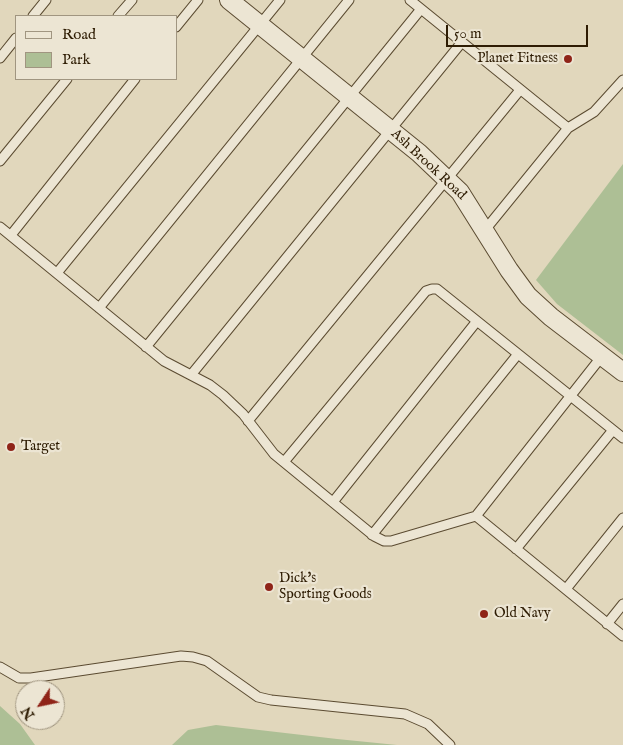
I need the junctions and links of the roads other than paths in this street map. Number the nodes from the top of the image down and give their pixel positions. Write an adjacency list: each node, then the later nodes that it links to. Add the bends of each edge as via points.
1 (46, 0): 9 (lane)
2 (132, 0): 10 (lane)
3 (198, 0): 11 (lane)
4 (229, 0): 12 (street, Ash Brook Road)
5 (280, 0): 12 (lane)
6 (348, 0): 16 (lane)
7 (410, 0): 8 (lane)
8 (421, 9): 14 (lane); 21 (lane)
9 (34, 15)
10 (119, 15)
11 (178, 25)
12 (260, 25): 16 (street, Ash Brook Road); 29 (lane)
13 (15, 39): 15 (lane)
14 (462, 42): 20 (lane); 23 (lane)
15 (0, 58)
16 (301, 58): 21 (street, Ash Brook Road); 30 (lane)
17 (66, 80): 24 (lane)
18 (134, 80): 28 (lane)
19 (623, 80): 22 (lane, via 594,112)
20 (520, 90): 22 (lane); 25 (lane)
21 (349, 96): 23 (street, Ash Brook Road); 32 (lane)
22 (568, 128): 27 (lane)
23 (391, 130): 25 (street, Ash Brook Road); 36 (lane)
24 (0, 161)
25 (446, 179): 27 (street, Ash Brook Road, via 460,192); 38 (lane)
26 (0, 227): 28 (lane)
27 (485, 230): 34 (street, Ash Brook Road, via 528,296)
28 (11, 235): 29 (lane)
29 (57, 274): 30 (lane)
30 (99, 308): 32 (lane)
31 (477, 321): 33 (lane); 41 (lane, via 437,289 426,291); 42 (lane)
32 (146, 347): 36 (lane)
33 (518, 354): 37 (lane); 45 (lane)
34 (602, 356): 35 (street, Ash Brook Road); 37 (lane)
35 (623, 372)
36 (191, 375): 38 (lane, via 223,395)
37 (571, 396): 39 (lane); 43 (lane)
38 (248, 421): 41 (lane, via 264,444)
39 (613, 430): 40 (lane); 46 (lane)
40 (623, 438)
41 (284, 462): 42 (lane)
42 (333, 502): 45 (lane)
43 (476, 516): 45 (lane, via 391,541); 46 (lane)
44 (623, 518): 47 (lane)
45 (372, 534)
46 (516, 549): 47 (lane)
47 (566, 589): 49 (lane)
48 (623, 604): 49 (lane)
49 (608, 624): 50 (lane)
50 (623, 636)
51 (0, 667): 52 (lane, via 19,678 31,678 181,656 193,657 207,661 258,697 405,714 428,724)
52 (450, 745)

